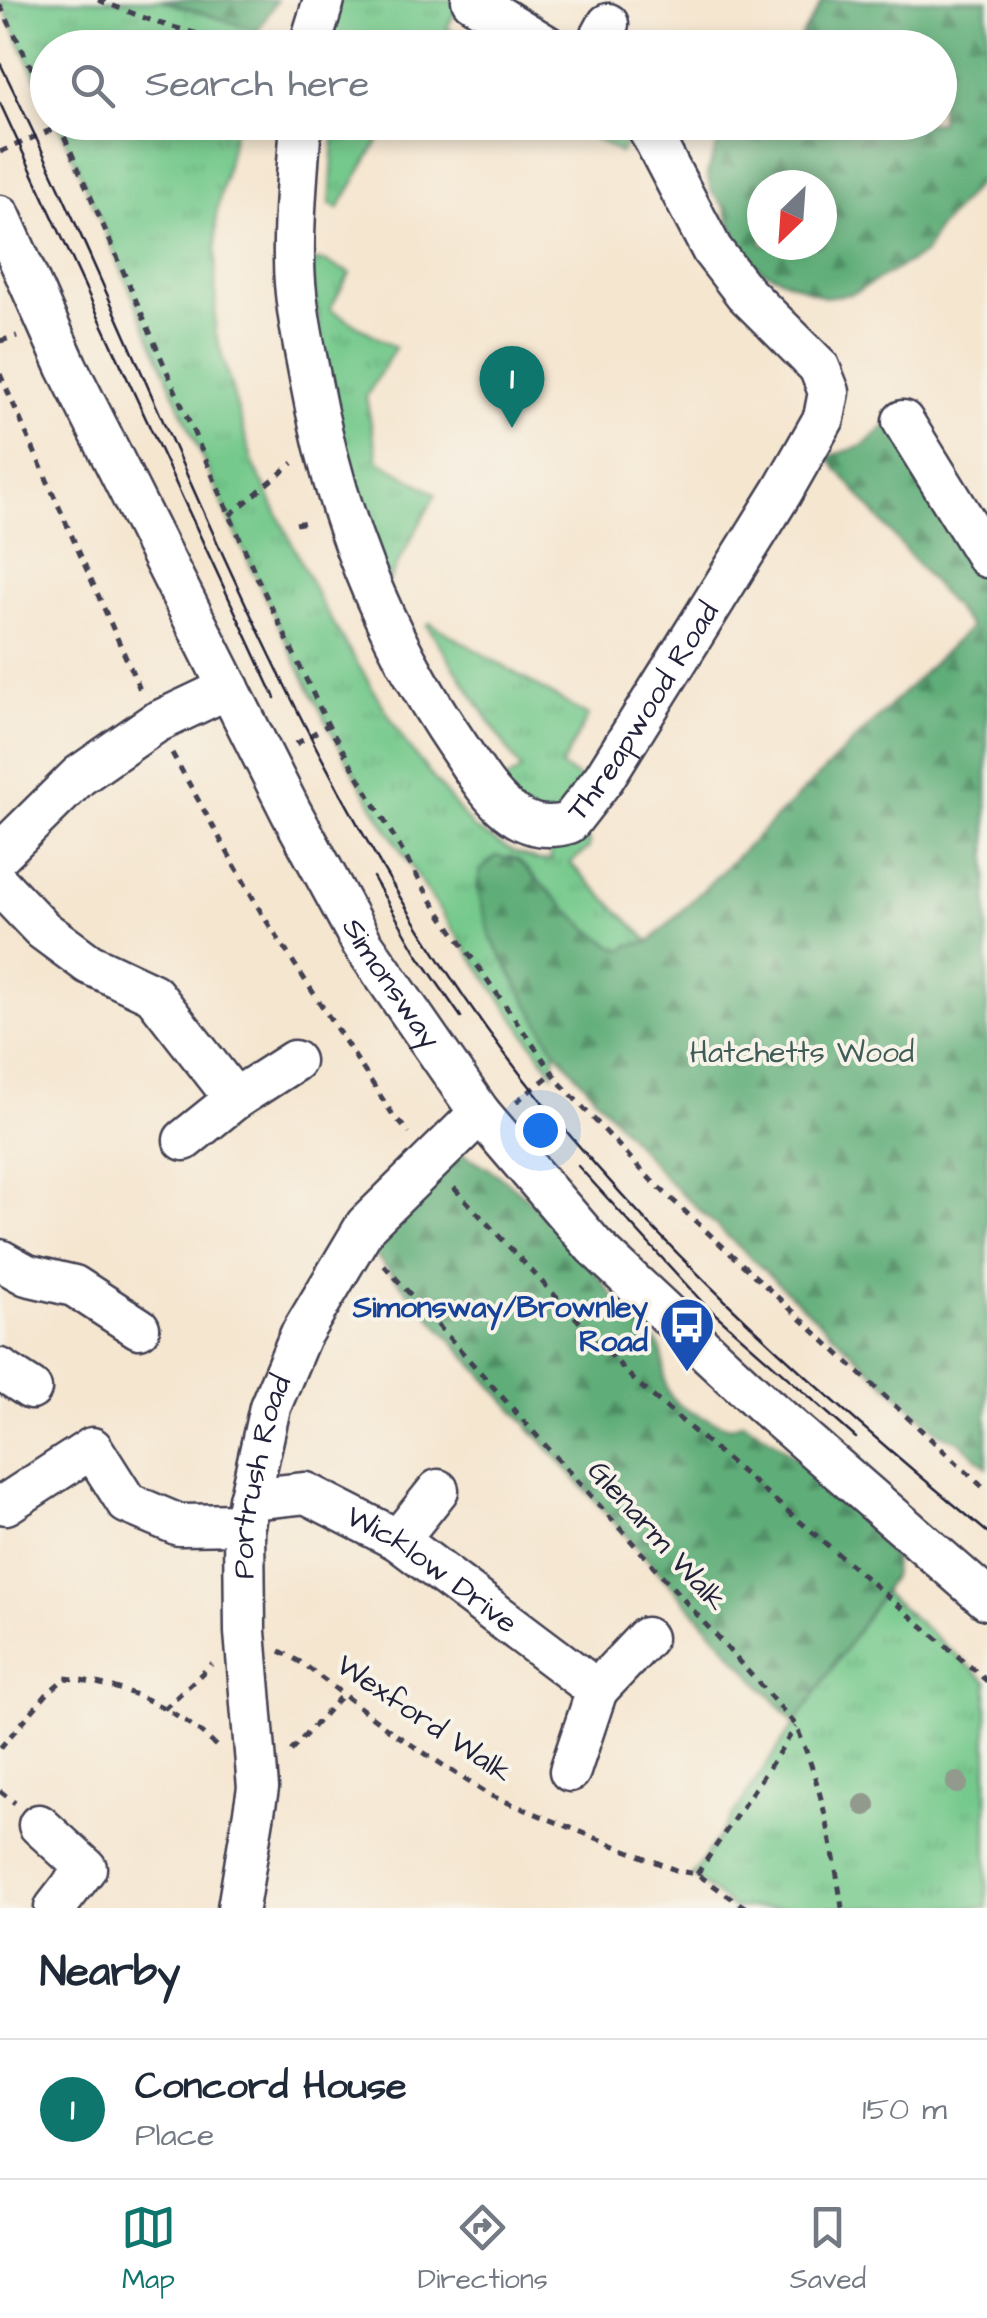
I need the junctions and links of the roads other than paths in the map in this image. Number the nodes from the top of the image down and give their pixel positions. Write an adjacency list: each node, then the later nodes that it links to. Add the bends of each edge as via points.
1 (324, 0): 3 (street)
2 (472, 0): 4 (street)
3 (315, 30)
4 (521, 30)
5 (300, 140): 6 (street, Threapwood Road, via 294,262 321,439 344,516 381,614 429,703 500,806 520,821 544,826 569,823 604,778 824,418 828,392 819,367 744,293 712,250)
6 (654, 140)
7 (0, 216): 10 (street, Simonsway, via 67,367)
8 (903, 421): 9 (street)
9 (987, 557)
10 (229, 688): 11 (street, via 156,723 79,776); 15 (street, Simonsway, via 362,944)
11 (0, 854)
12 (0, 885): 14 (street, via 43,930 89,964 154,994)
13 (294, 1062): 14 (street)
14 (235, 1099): 16 (street)
15 (485, 1118): 21 (street, Portrush Road, via 359,1236 300,1336 270,1407); 23 (street, Simonsway, via 594,1246)
16 (184, 1140)
17 (13, 1268): 18 (street, via 74,1286)
18 (139, 1328)
19 (438, 1490): 22 (street)
20 (6, 1504): 21 (street, Wicklow Drive, via 92,1448 127,1503 179,1525)
21 (247, 1511): 22 (street, Wicklow Drive, via 306,1493); 29 (street, Portrush Road, via 245,1632 258,1788)
22 (398, 1540): 25 (street, Wicklow Drive)
23 (987, 1599)
24 (646, 1638): 25 (street)
25 (597, 1690): 26 (street)
26 (570, 1771)
27 (40, 1825): 28 (street, via 86,1868)
28 (55, 1908)
29 (238, 1908)

